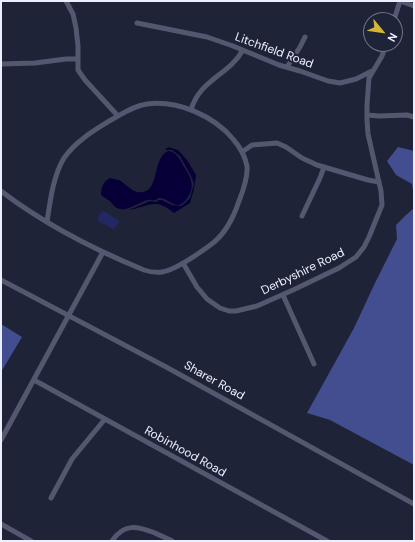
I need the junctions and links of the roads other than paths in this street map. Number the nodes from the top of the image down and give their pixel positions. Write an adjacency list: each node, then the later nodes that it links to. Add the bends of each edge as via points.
1 (66, 1): 9 (street, via 73,14)
2 (400, 1): 3 (street); 4 (street)
3 (414, 6)
4 (397, 12)
5 (138, 23): 7 (street, Litchfield Road, via 207,37)
6 (305, 37): 11 (street)
7 (243, 50): 11 (street, Litchfield Road); 13 (street, via 234,63 198,94)
8 (383, 52): 12 (street)
9 (78, 59): 10 (street); 15 (street, via 78,70)
10 (1, 64)
11 (287, 67): 12 (street, Litchfield Road, via 336,83 356,79)
12 (373, 71): 14 (street, Derbyshire Road, via 369,78)
13 (190, 110): 15 (street, via 172,105 146,104); 17 (street, via 218,124)
14 (367, 115): 16 (street); 19 (street, Derbyshire Road, via 370,146)
15 (118, 116): 22 (street, via 86,135 65,157 57,173)
16 (414, 117)
17 (242, 152): 18 (street, via 252,145 278,143); 24 (street, via 247,164 247,175 230,223 213,243)
18 (324, 168): 19 (street); 21 (street)
19 (379, 182): 26 (street, Derbyshire Road, via 382,205 360,252 339,268)
20 (1, 191): 22 (street)
21 (302, 216)
22 (47, 222): 23 (street)
23 (103, 252): 24 (street, via 150,272 164,272); 27 (street)
24 (183, 263): 26 (street, Derbyshire Road, via 203,295 220,308 241,310)
25 (1, 280): 27 (street, Sharer Road)
26 (283, 295): 28 (street)
27 (69, 315): 29 (street); 33 (street, Sharer Road)
28 (314, 364)
29 (34, 380): 30 (street, Robinhood Road); 31 (street)
30 (105, 419): 32 (street, via 72,459); 38 (street, Robinhood Road)
31 (1, 440)
32 (51, 498)
33 (414, 504)
34 (1, 524): 35 (street)
35 (31, 541)
36 (112, 541): 37 (street, via 123,530 134,527)
37 (172, 541)
38 (327, 541)

